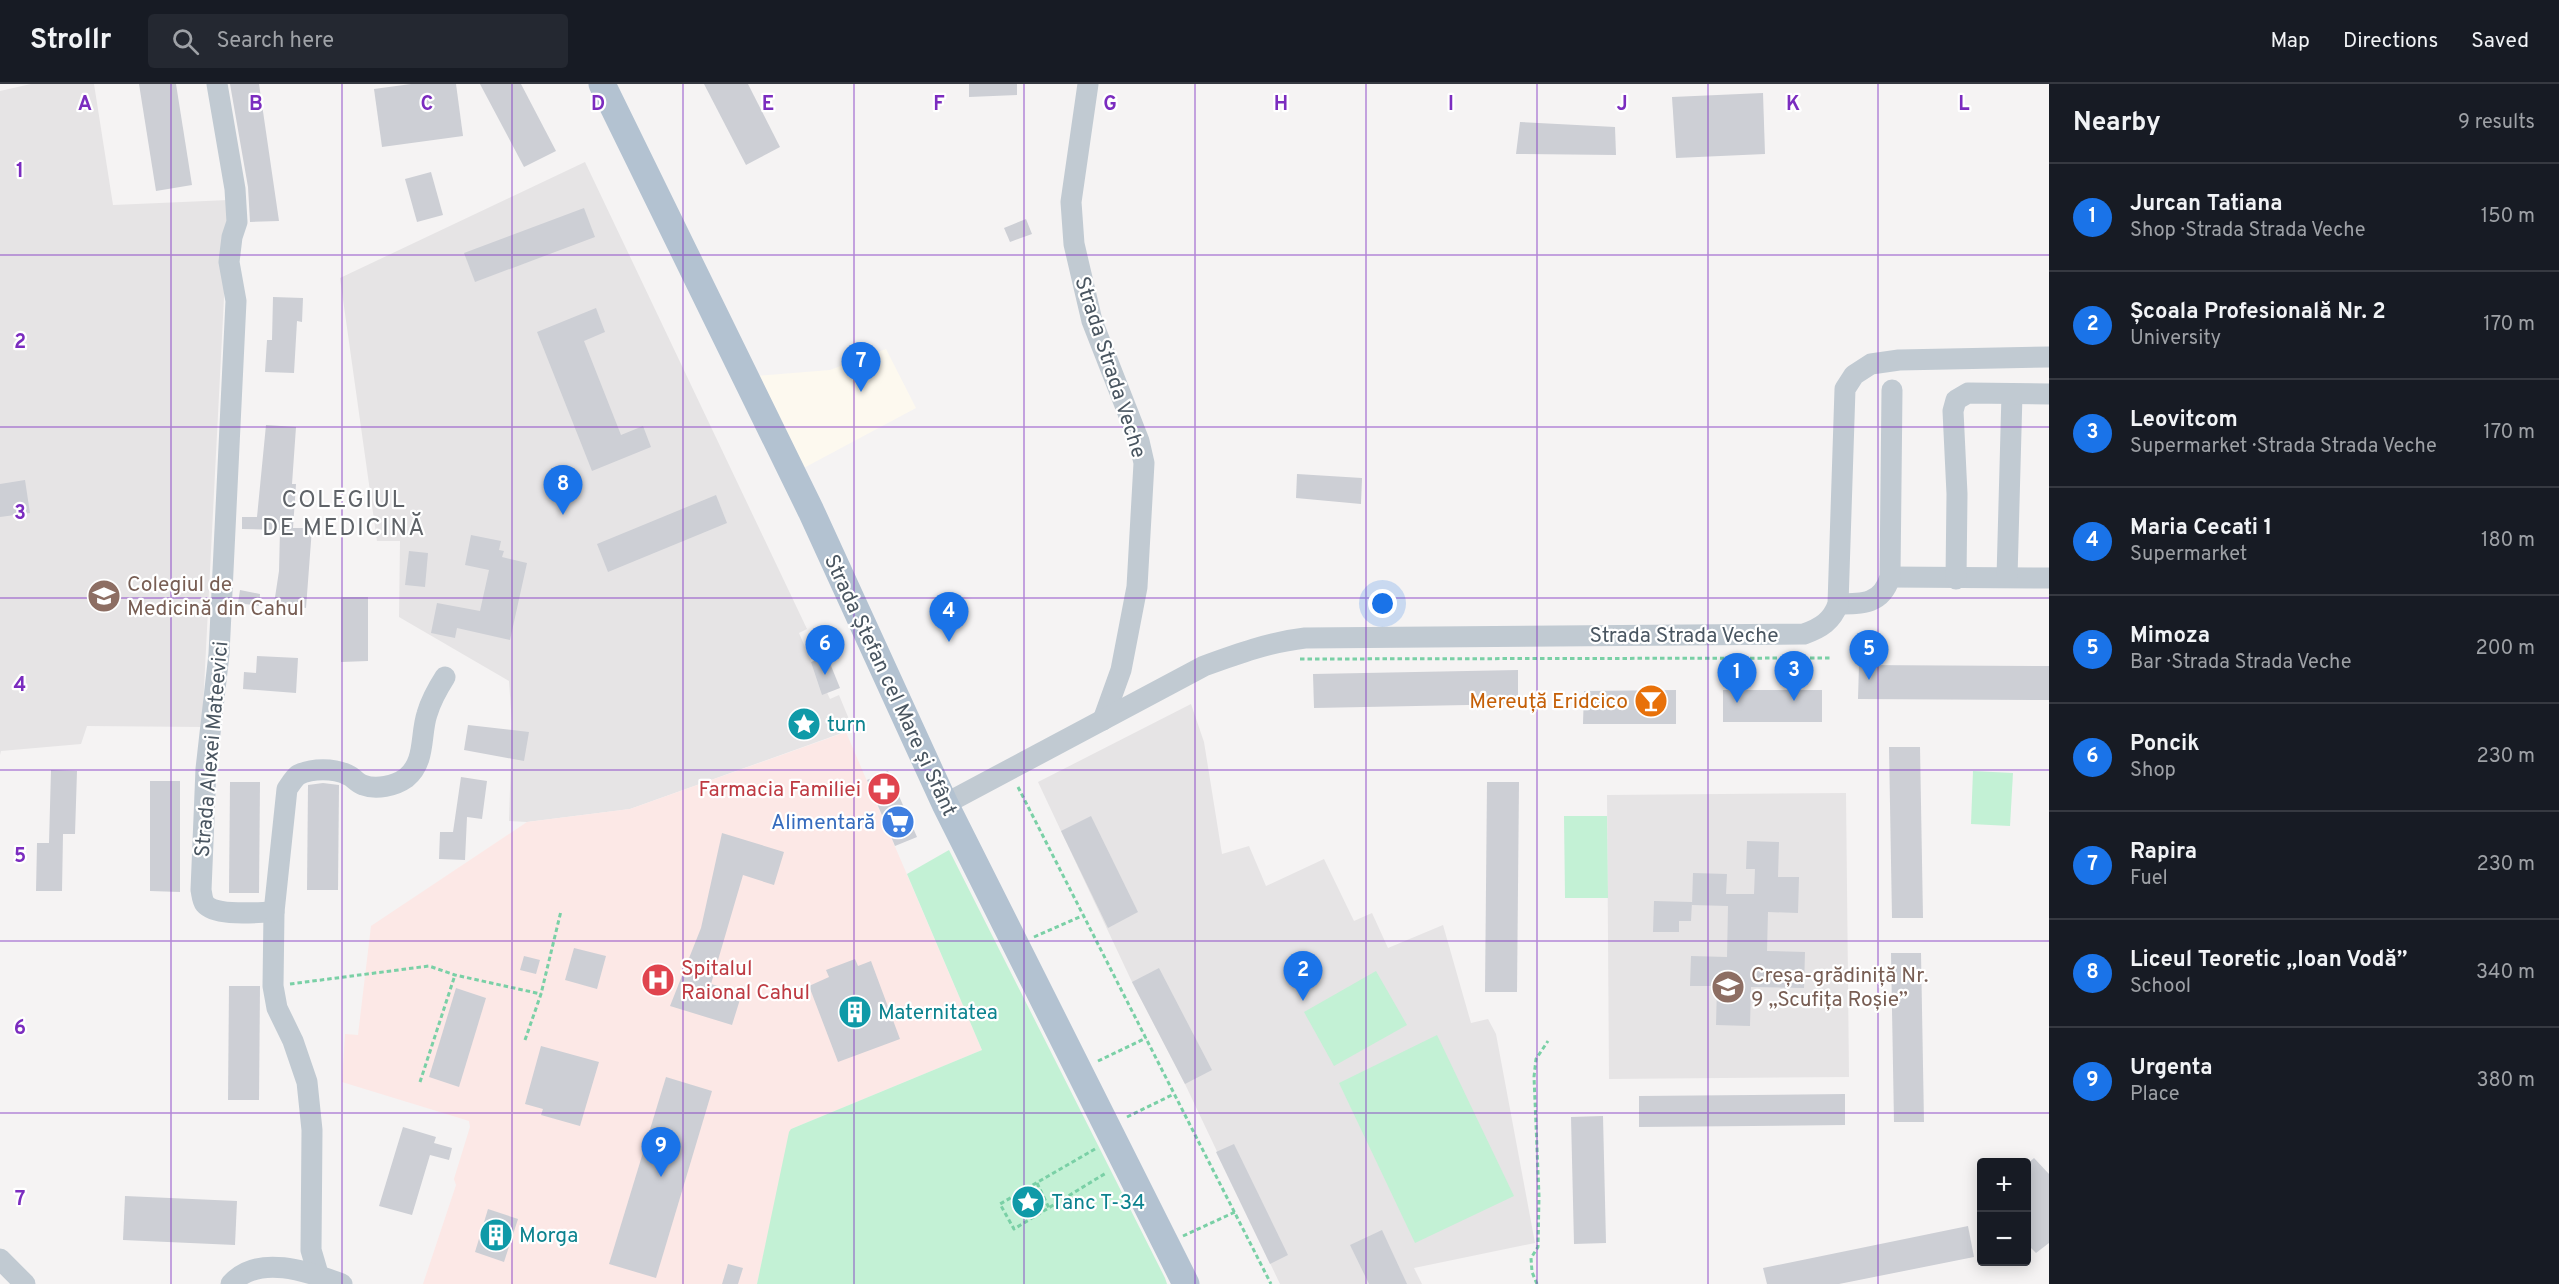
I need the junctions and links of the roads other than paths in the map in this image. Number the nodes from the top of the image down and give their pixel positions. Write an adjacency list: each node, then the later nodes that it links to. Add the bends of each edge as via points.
1 (217, 84): 16 (street, Strada Alexei Mateevici, via 236,189 237,222 229,250 236,302 219,654 206,770 201,890 204,903 213,910)
2 (602, 84): 15 (main road, Strada Ștefan cel Mare și Sfânt, via 811,511)
3 (1088, 84): 14 (street, Strada Strada Veche, via 1071,202 1074,244 1092,321 1144,463 1137,587 1121,670)
4 (2049, 357): 12 (street, via 1899,360 1870,364 1854,375 1845,389)
5 (1892, 390): 8 (street)
6 (2012, 394): 7 (street); 9 (street); 11 (street, via 1968,393 1956,400)
7 (2049, 394)
8 (1890, 577): 11 (street); 12 (street, via 1886,590 1875,598 1862,604)
9 (2007, 578): 10 (street); 11 (street)
10 (2049, 578)
11 (1956, 579)
12 (1838, 604): 14 (street, Strada Strada Veche, via 1834,615 1821,627 1804,634 1283,641 1204,666)
13 (445, 677): 16 (street, via 427,714 421,754 405,778 388,787 371,786 332,770 297,776 287,789)
14 (1103, 720): 15 (street, Strada Strada Veche)
15 (945, 804): 22 (main road, Strada Ștefan cel Mare și Sfânt)
16 (274, 912): 18 (street, via 273,986 307,1082 312,1130 311,1250)
17 (0, 1259): 19 (street)
18 (319, 1280): 20 (street, via 291,1269 255,1268 239,1275); 21 (street)
19 (25, 1284)
20 (231, 1284)
21 (342, 1284)
22 (1186, 1284)

